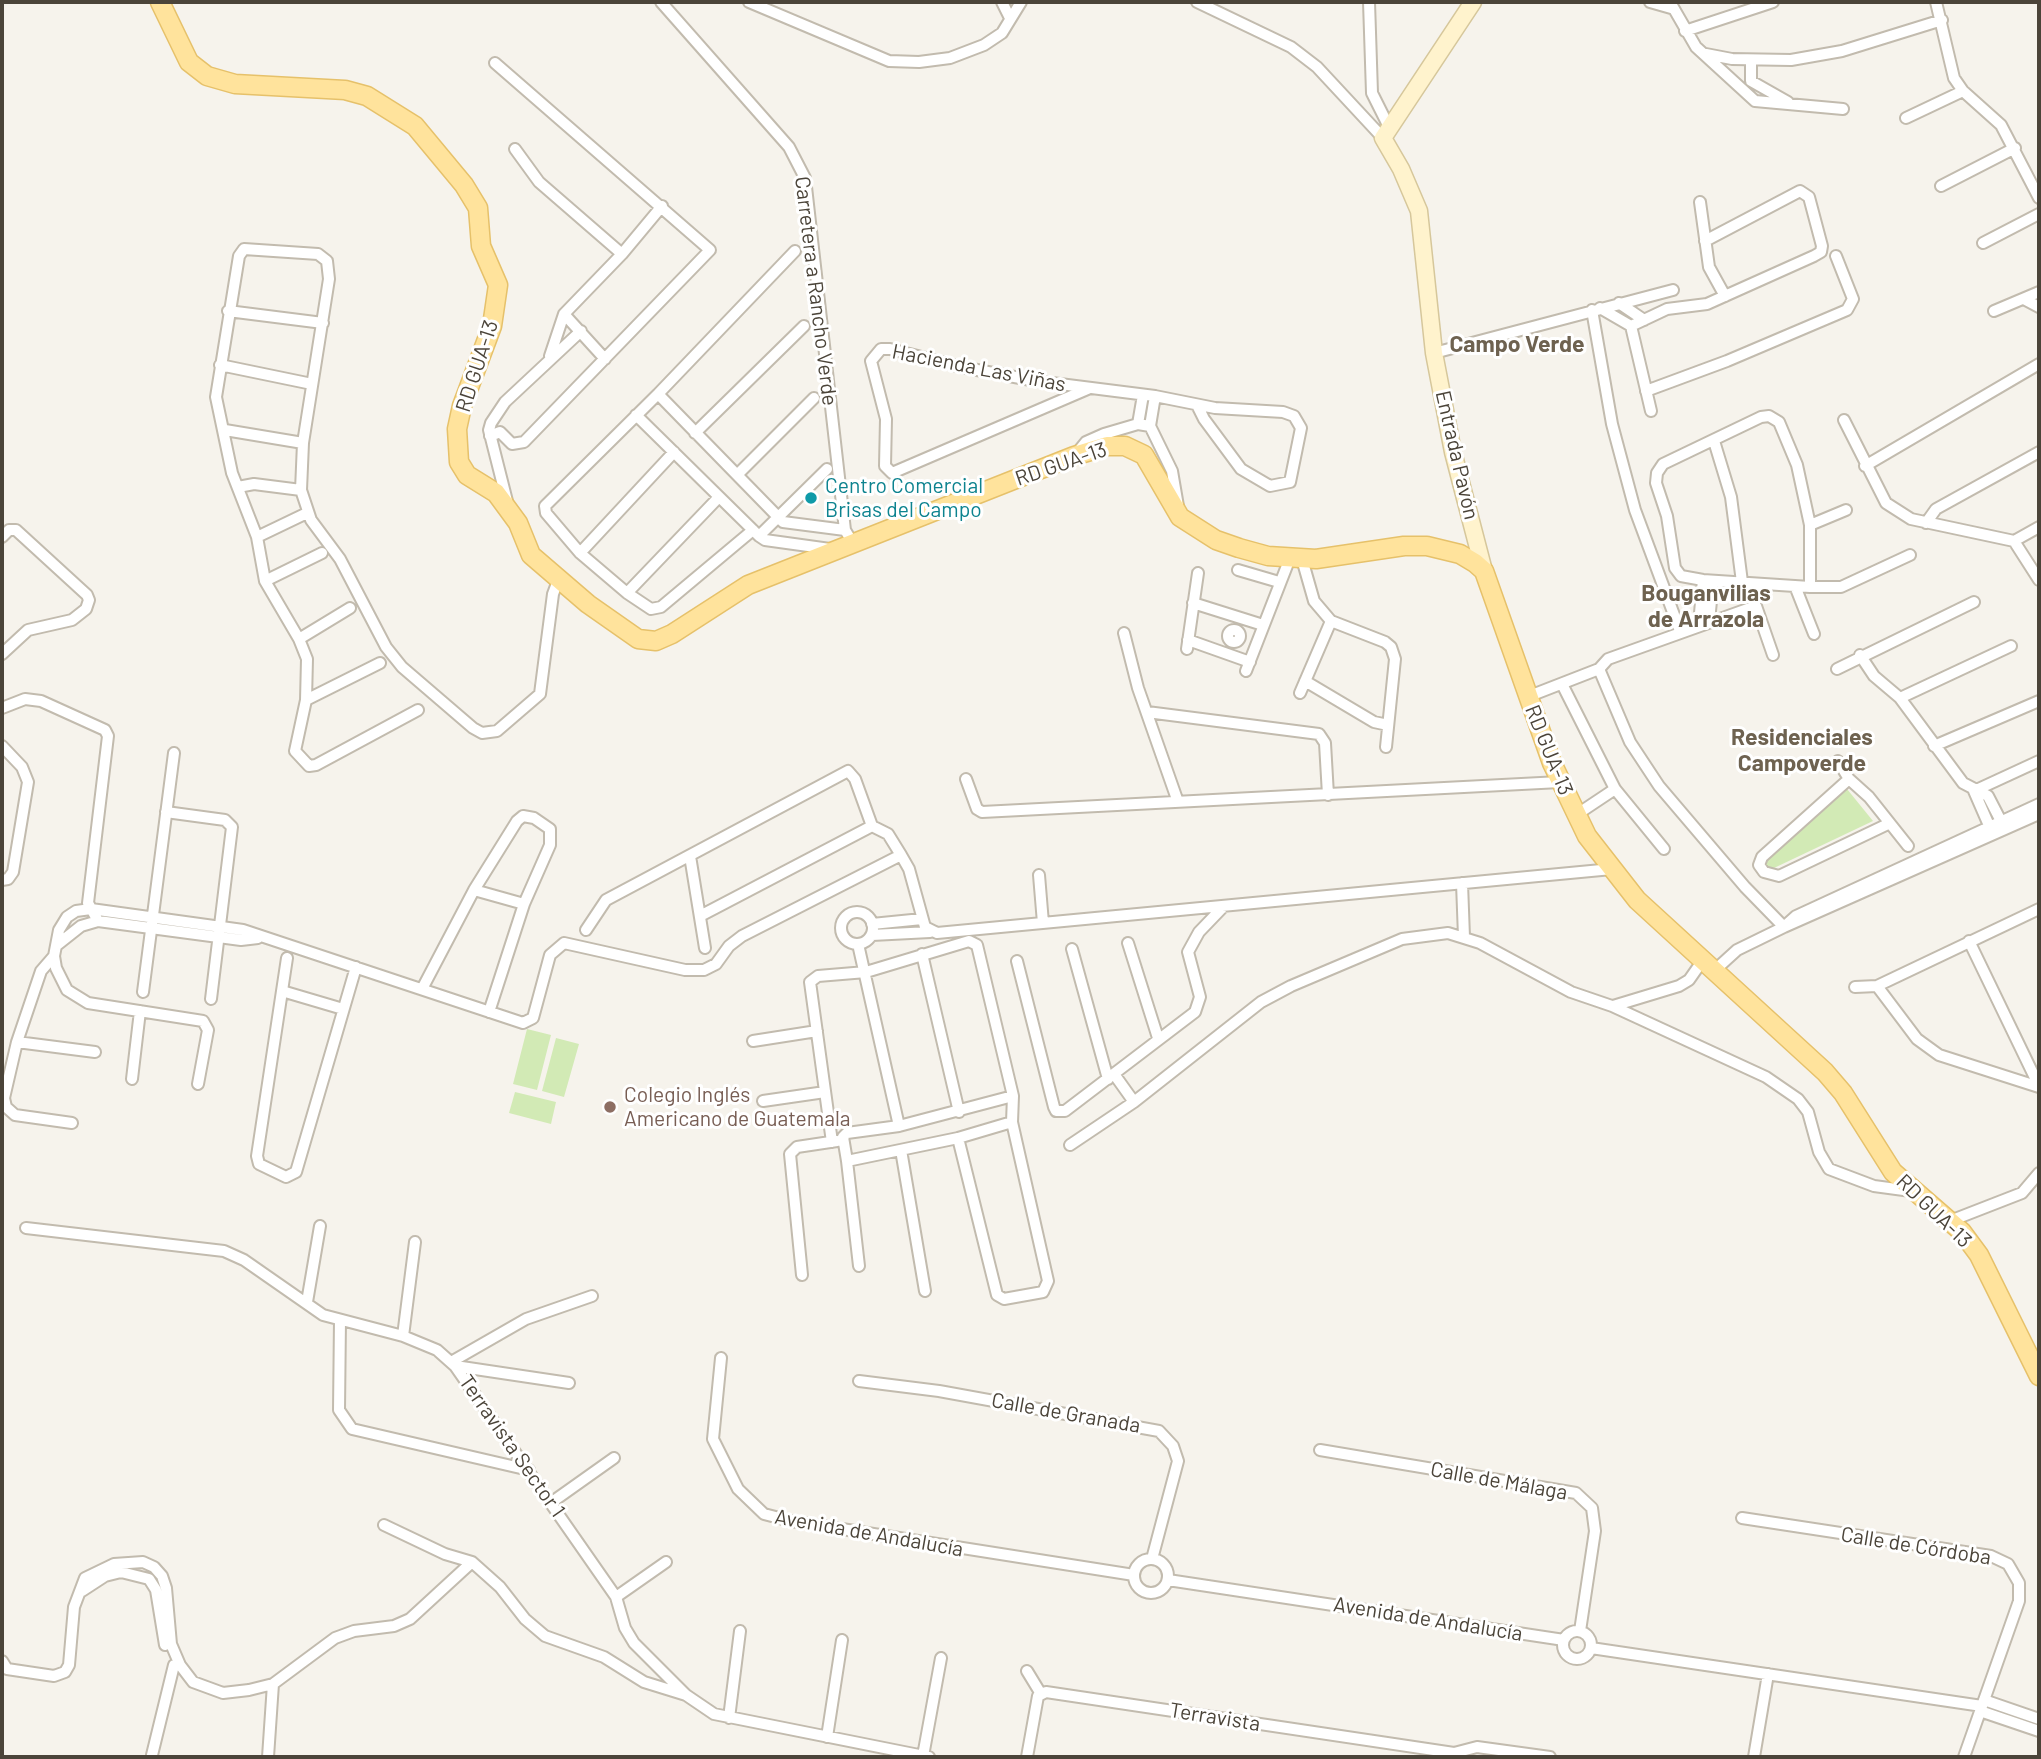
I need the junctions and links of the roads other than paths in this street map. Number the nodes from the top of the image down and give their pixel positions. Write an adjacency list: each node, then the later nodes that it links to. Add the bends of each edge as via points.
1 (160, 2): 82 (main road, RD GUA-13, via 189,62 207,76 235,84 345,90 367,96 415,126 464,185 478,208 481,246 498,285 492,326 462,406 457,429 459,462 467,475 496,493)
2 (661, 2): 95 (street, Carretera a Rancho Verde, via 789,147 805,178)
3 (749, 2): 13 (street, via 889,61 950,58 984,45 1002,33)
4 (1002, 2): 13 (street)
5 (1021, 2): 13 (street)
6 (1197, 2): 23 (street, via 1291,47)
7 (1369, 2): 23 (street, via 1372,93)
8 (1474, 2): 23 (street)
9 (1650, 2): 12 (street)
10 (1773, 2): 15 (street)
11 (1936, 2): 14 (street)
12 (1670, 5): 15 (street)
13 (1010, 18)
14 (1942, 20): 17 (street, via 1842,51 1791,60); 19 (street, via 1954,78)
15 (1685, 31): 16 (street)
16 (1706, 54): 17 (street); 20 (street, via 1755,101)
17 (1751, 60): 20 (street, via 1751,81)
18 (495, 64): 29 (street)
19 (1963, 91): 22 (street); 25 (street, via 2001,125)
20 (1795, 106): 21 (street)
21 (1843, 109)
22 (1906, 118)
23 (1386, 133): 51 (street, Entrada Pavón, via 1419,211)
24 (515, 149): 34 (street, via 539,182)
25 (2015, 149): 26 (street); 27 (street)
26 (1941, 187)
27 (2039, 198)
28 (1700, 202): 31 (street)
29 (663, 206): 34 (street); 53 (street, via 710,250)
30 (2039, 214): 32 (street)
31 (1705, 241): 38 (street, via 1709,267); 38 (street, via 1800,191 1810,197 1822,250)
32 (1983, 243)
33 (795, 251): 59 (street)
34 (622, 254): 45 (street)
35 (1836, 256): 58 (street, via 1853,299 1847,310)
36 (1673, 290): 40 (street)
37 (2039, 292): 39 (street)
38 (1725, 296): 46 (street, via 1707,304 1667,309)
39 (2024, 299): 41 (street); 44 (street)
40 (1619, 303): 42 (street); 46 (street)
41 (2039, 307)
42 (1596, 309): 49 (street); 51 (street); 119 (street, via 1612,424 1634,510)
43 (228, 311): 47 (street); 47 (street, via 244,249 318,254 327,261 329,279); 55 (street)
44 (1994, 311)
45 (564, 314): 50 (street); 52 (street)
46 (1644, 320): 49 (street)
47 (323, 323): 56 (street)
48 (804, 326): 69 (street)
49 (1631, 326): 58 (street)
50 (581, 331): 52 (street); 53 (street)
51 (1434, 353): 101 (street, Entrada Pavón, via 1453,452)
52 (549, 359): 70 (street, via 505,402 491,423)
53 (605, 359): 70 (street, via 524,442 512,444 500,432)
54 (2039, 364): 76 (street)
55 (220, 365): 56 (street); 68 (street, via 216,397)
56 (312, 384): 72 (street)
57 (1090, 388): 57 (street, Hacienda Las Viñas, via 892,473 885,466 886,419 871,361 881,349 890,349 974,370); 60 (street, Hacienda Las Viñas)
58 (1646, 391): 64 (street)
59 (658, 394): 65 (street); 69 (street)
60 (1143, 395): 61 (street, Hacienda Las Viñas); 67 (street)
61 (1155, 396): 63 (street, Hacienda Las Viñas); 67 (street)
62 (814, 398): 78 (street)
63 (1197, 405): 63 (street, Hacienda Las Viñas, via 1241,468 1270,486 1290,482 1301,433 1294,416)
64 (1651, 411)
65 (636, 415): 73 (street); 97 (street, via 546,503 546,513)
66 (1844, 420): 76 (street)
67 (1144, 425): 75 (street, via 1086,442); 85 (street, via 1172,471)
68 (225, 430): 72 (street); 79 (street)
69 (695, 433): 78 (street)
70 (490, 436): 82 (street)
71 (1713, 441): 88 (street, via 1760,417 1779,422 1797,466); 104 (street, via 1662,464 1656,483 1667,516 1675,568 1681,576); 108 (street, via 1731,498)
72 (303, 443): 80 (street)
73 (674, 452): 81 (street); 97 (street)
74 (2039, 452): 87 (street, via 1936,509)
75 (1074, 456): 85 (main road, RD GUA-13, via 1107,446 1136,450 1155,469); 95 (main road, RD GUA-13)
76 (1865, 466): 87 (street, via 1886,503)
77 (827, 469): 86 (street)
78 (737, 475): 86 (street)
79 (238, 486): 80 (street); 92 (street)
80 (300, 490): 84 (street)
81 (719, 497): 90 (street); 111 (street)
82 (509, 510): 103 (main road, RD GUA-13, via 531,555)
83 (1846, 510): 88 (street)
84 (307, 513): 92 (street); 103 (street, via 340,559 396,660 482,733 496,731 540,694)
85 (1180, 517): 99 (main road, via 1227,544)
86 (780, 519): 90 (street); 94 (street); 95 (street)
87 (1926, 523): 93 (street)
88 (1810, 525): 110 (street)
89 (2039, 527): 93 (street)
90 (756, 533): 94 (street); 111 (street, via 660,607 648,608)
91 (2, 537): 126 (street, via 16,530 89,600 86,609 72,620 28,630)
92 (257, 537): 106 (street)
93 (2014, 541): 105 (street)
94 (778, 542): 95 (street)
95 (847, 542): 103 (main road, RD GUA-13, via 748,585 656,641 623,631)
96 (322, 553): 106 (street)
97 (580, 553): 111 (street)
98 (1910, 555): 110 (street, via 1841,587)
99 (1296, 559): 101 (main road, via 1427,546 1460,554); 107 (street); 116 (street, via 1314,601)
100 (1238, 570): 107 (street)
101 (1484, 571): 136 (main road, RD GUA-13)
102 (1198, 573): 113 (street)
103 (559, 578)
104 (1708, 580): 108 (street); 117 (street)
105 (2039, 580)
106 (265, 581): 123 (street)
107 (1279, 582): 118 (street)
108 (1742, 582): 109 (street)
109 (1795, 586): 110 (street); 121 (street)
110 (1810, 587)
111 (627, 593)
112 (1974, 602): 129 (street)
113 (1194, 603): 115 (street); 127 (street, via 1187,644)
114 (350, 608): 123 (street)
115 (1239, 617): 118 (street); 122 (street)
116 (1331, 621): 133 (street); 143 (street, via 1391,648 1395,659)
117 (1704, 623): 119 (street); 128 (street, via 1756,606)
118 (1263, 625): 124 (street)
119 (1680, 631): 131 (street, via 1608,659)
120 (1124, 633): 142 (street)
121 (1814, 634)
122 (1236, 637): 124 (street); 127 (street)
123 (299, 639): 138 (street, via 307,659)
124 (1256, 646): 127 (street, via 1248,667)
125 (2011, 646): 137 (street)
126 (2, 654)
127 (1228, 655)
128 (1773, 655)
129 (1860, 655): 132 (street); 137 (street, via 1874,676)
130 (380, 663): 138 (street)
131 (1599, 669): 134 (street); 174 (street, via 1639,759)
132 (1837, 669)
133 (1305, 681): 135 (street); 143 (street, via 1374,722)
134 (1562, 684): 136 (street); 153 (street)
135 (1300, 693)
136 (1527, 697): 152 (main road, RD GUA-13)
137 (1900, 698): 144 (street)
138 (306, 701): 141 (street, via 295,751 309,766)
139 (2039, 701): 144 (street)
140 (2, 708): 178 (street, via 25,699 41,701 105,730 108,736 88,903)
141 (418, 710)
142 (1147, 712): 155 (street, via 1319,734 1325,743); 156 (street)
143 (1388, 725): 146 (street)
144 (1934, 746): 154 (street)
145 (2, 747): 172 (street, via 22,767 28,782 13,873)
146 (1386, 747)
147 (174, 753): 158 (street)
148 (1838, 761): 151 (street)
149 (2039, 761): 154 (street)
150 (966, 779): 156 (street, via 982,812)
151 (1849, 779): 161 (street); 170 (street, via 1762,857)
152 (1560, 782): 155 (street); 160 (main road, RD GUA-13)
153 (1615, 789): 160 (street); 166 (street)
154 (1974, 791): 162 (street, via 1989,796); 164 (street)
155 (1328, 795): 156 (street)
156 (1178, 802)
157 (2039, 804): 162 (street)
158 (166, 812): 183 (street); 188 (street, via 231,824)
159 (2039, 814): 162 (street)
160 (1576, 815): 169 (main road, RD GUA-13)
161 (1888, 824): 165 (street); 170 (street, via 1779,876)
162 (2003, 825): 164 (street)
163 (872, 826): 167 (street, via 888,834); 168 (street, via 848,771); 180 (street)
164 (1991, 830): 185 (street)
165 (1908, 846)
166 (1664, 849)
167 (901, 855): 181 (street); 212 (street, via 742,936 707,970 685,970 564,943 550,955 529,1023)
168 (690, 856): 180 (street); 186 (street, via 606,900)
169 (1612, 869): 173 (street); 200 (main road, RD GUA-13, via 1637,900)
170 (1761, 869): 174 (street)
171 (1039, 875): 184 (street)
172 (2, 880)
173 (1462, 883): 177 (street); 190 (street)
174 (1742, 884): 185 (street)
175 (474, 890): 176 (street); 176 (street, via 517,821 534,818 547,825 550,845); 205 (street)
176 (524, 904): 212 (street)
177 (1224, 906): 184 (street); 214 (street, via 1199,932 1188,952 1200,997 1198,1007)
178 (91, 909): 182 (street); 183 (street); 196 (street, via 76,911 64,920)
179 (2039, 909): 191 (street)
180 (700, 916): 194 (street)
181 (922, 919): 187 (street); 189 (street)
182 (98, 921): 183 (street); 196 (street, via 74,930)
183 (152, 922): 188 (street); 207 (street)
184 (1043, 923): 189 (street)
185 (1784, 927): 200 (street)
186 (586, 930)
187 (872, 930): 189 (street); 193 (street); 193 (street, via 869,918 856,912 844,919 844,939)
188 (218, 932): 201 (street, via 243,930); 208 (street)
189 (930, 932)
190 (1464, 937): 209 (street, via 1572,992); 225 (street, via 1431,934 1402,939 1292,986 1252,1008)
191 (1969, 941): 203 (street); 221 (street)
192 (1128, 943): 214 (street)
193 (858, 944): 202 (street)
194 (705, 948)
195 (1072, 949): 218 (street)
196 (56, 951): 211 (street, via 61,980 77,997); 216 (street, via 41,971)
197 (922, 954): 202 (street); 223 (street, via 965,942 977,945); 226 (street)
198 (288, 958): 206 (street)
199 (1017, 961): 218 (street, via 1056,1111 1065,1111)
200 (1709, 965): 209 (street, via 1679,986); 236 (main road, RD GUA-13, via 1843,1093 1882,1158)
201 (356, 968): 205 (street); 210 (street)
202 (866, 972): 213 (street, via 813,979 810,987); 229 (street)
203 (1877, 986): 204 (street); 221 (street, via 1917,1039 1939,1055)
204 (1855, 987)
205 (422, 989): 212 (street)
206 (282, 991): 210 (street); 210 (street, via 257,1156 259,1164 286,1177 296,1171)
207 (143, 992)
208 (211, 999)
209 (1612, 1006): 236 (street, via 1766,1077 1798,1099 1808,1112 1819,1152 1829,1169 1854,1180)
210 (343, 1009)
211 (141, 1011): 219 (street); 220 (street, via 205,1023)
212 (489, 1012)
213 (817, 1031): 215 (street); 222 (street)
214 (1158, 1038): 218 (street)
215 (753, 1041)
216 (17, 1042): 217 (street); 228 (street, via 4,1098 8,1110 18,1117)
217 (95, 1052)
218 (1111, 1076): 225 (street)
219 (132, 1079)
220 (198, 1084)
221 (2039, 1087)
222 (825, 1092): 224 (street); 231 (street)
223 (1013, 1096): 226 (street); 227 (street)
224 (763, 1101)
225 (1134, 1102): 232 (street)
226 (959, 1112): 229 (street)
227 (1013, 1122): 230 (street); 230 (street, via 1048,1281 1044,1292 1004,1299 997,1295)
228 (72, 1123)
229 (899, 1126): 231 (street, via 847,1133)
230 (958, 1138): 233 (street)
231 (838, 1141): 234 (street); 242 (street, via 797,1147 790,1154)
232 (1070, 1145)
233 (901, 1150): 234 (street); 243 (street)
234 (848, 1161): 241 (street)
235 (2039, 1173): 237 (street, via 2022,1193)
236 (1911, 1191): 237 (main road, RD GUA-13)
237 (1951, 1221): 250 (main road, RD GUA-13, via 1979,1255)
238 (320, 1226): 245 (street)
239 (26, 1228): 245 (street, Terravista Sector 1, via 224,1251)
240 (415, 1242): 247 (street)
241 (859, 1266)
242 (802, 1275)
243 (925, 1291)
244 (592, 1296): 249 (street, via 526,1319)
245 (307, 1302): 246 (street, Terravista Sector 1, via 323,1315)
246 (341, 1320): 247 (street, Terravista Sector 1); 255 (street, via 339,1410 352,1429)
247 (403, 1336): 249 (street, Terravista Sector 1, via 437,1350)
248 (721, 1358): 262 (street, Avenida de Andalucía, via 713,1439 738,1489 764,1514)
249 (453, 1364): 252 (street); 255 (street, Terravista Sector 1)
250 (2039, 1376)
251 (859, 1381): 259 (street, Calle de Granada, via 1158,1431 1173,1446 1178,1461)
252 (569, 1383)
253 (1320, 1450): 267 (street, Calle de Málaga, via 1576,1493 1592,1508 1595,1531)
254 (614, 1458): 256 (street)
255 (529, 1470): 256 (street, Terravista Sector 1)
256 (552, 1502): 265 (street, Terravista Sector 1)
257 (1742, 1518): 280 (street, Calle de Córdoba, via 1991,1556 2008,1564 2020,1583 2019,1601)
258 (384, 1525): 260 (street)
259 (1152, 1559): 262 (street, via 1141,1562); 263 (street, via 1163,1563)
260 (472, 1562): 277 (street, via 410,1619 335,1637); 279 (street, via 545,1636 604,1657 644,1682)
261 (666, 1562): 265 (street)
262 (1134, 1575): 263 (street, via 1146,1592 1157,1592)
263 (1168, 1580): 269 (street, Avenida de Andalucía)
264 (77, 1595): 272 (street, via 105,1576 121,1572 149,1579 156,1590 164,1643); 273 (street, via 65,1672 54,1676); 276 (street, via 85,1578 114,1564 143,1562 154,1567 166,1588 173,1653)
265 (616, 1597): 279 (street, Terravista Sector 1, via 634,1643)
266 (740, 1631): 281 (street)
267 (1580, 1631): 269 (street, via 1571,1632); 270 (street, via 1590,1639)
268 (842, 1640): 284 (street)
269 (1564, 1640): 270 (street, via 1565,1652 1573,1658 1582,1658)
270 (1591, 1648): 275 (street)
271 (941, 1658): 289 (street)
272 (174, 1665): 276 (street); 285 (street)
273 (3, 1666)
274 (1027, 1671): 278 (street)
275 (1768, 1674): 280 (street); 292 (street)
276 (188, 1676): 277 (street, via 197,1685 223,1693)
277 (273, 1684): 288 (street)
278 (1041, 1694): 286 (street, Terravista); 290 (street)
279 (686, 1695): 281 (street, Terravista Sector 1, via 707,1711)
280 (1982, 1706): 282 (street); 283 (street); 293 (street, Calle de Córdoba)
281 (729, 1718): 284 (street, Terravista Sector 1)
282 (2039, 1719)
283 (2039, 1731)
284 (827, 1737): 289 (street, Terravista Sector 1)
285 (152, 1755)
286 (1453, 1755): 287 (street, Terravista, via 1477,1747)
287 (1529, 1756): 291 (street, Terravista)
288 (268, 1757)
289 (926, 1757)
290 (1027, 1757)
291 (1550, 1757)
292 (1754, 1757)
293 (1964, 1757)

